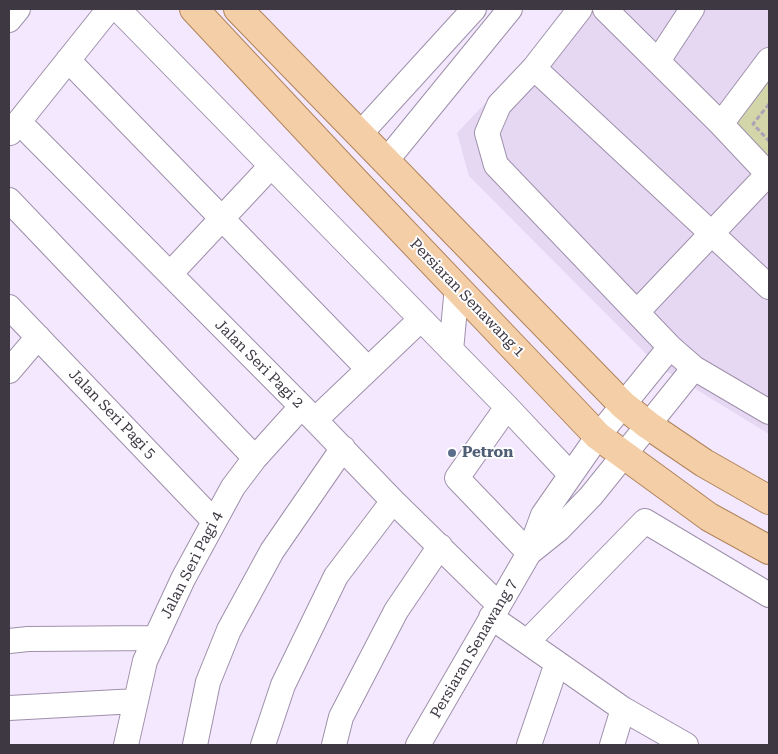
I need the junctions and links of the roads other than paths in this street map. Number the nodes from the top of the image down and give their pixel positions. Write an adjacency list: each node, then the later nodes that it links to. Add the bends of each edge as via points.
1 (18, 9): 11 (street)
2 (109, 9): 12 (street)
3 (118, 9): 20 (street)
4 (194, 9): 26 (main road, Persiaran Senawang 1)
5 (238, 9): 18 (main road)
6 (474, 9): 18 (street)
7 (510, 9): 19 (street)
8 (580, 9): 15 (street)
9 (605, 9): 14 (street)
10 (692, 9): 14 (street)
11 (9, 20)
12 (68, 60): 17 (street); 23 (street)
13 (769, 60): 16 (street)
14 (658, 61): 16 (street)
15 (534, 68): 24 (street); 29 (street, via 498,104 488,133 496,165)
16 (721, 124): 21 (street)
17 (14, 128): 25 (street, Jalan Seri Pagi 2)
18 (360, 134): 19 (main road)
19 (386, 161): 37 (main road)
20 (271, 166): 23 (street); 30 (street)
21 (769, 175): 24 (street)
22 (9, 200): 45 (street)
23 (221, 218): 25 (street); 35 (street)
24 (711, 234): 27 (street); 29 (street)
25 (170, 274): 40 (street, Jalan Seri Pagi 2)
26 (457, 287): 33 (street); 42 (main road, Persiaran Senawang 1)
27 (769, 287)
28 (9, 307): 31 (street, Jalan Seri Pagi 5)
29 (637, 312): 32 (street)
30 (421, 319): 33 (street); 35 (street, Jalan Seri Pagi 4)
31 (38, 337): 36 (street); 49 (street, Jalan Seri Pagi 5)
32 (670, 347): 34 (street); 37 (street)
33 (451, 350): 38 (street)
34 (694, 368): 39 (street); 41 (street)
35 (368, 369): 40 (street, Jalan Seri Pagi 4)
36 (9, 371)
37 (623, 405): 41 (main road); 42 (street)
38 (507, 407): 46 (street); 52 (street, via 457,478)
39 (769, 412)
40 (308, 413): 43 (street, Jalan Seri Pagi 2); 45 (street, Jalan Seri Pagi 4)
41 (648, 425): 44 (street); 47 (main road, via 704,463)
42 (598, 436): 44 (main road, Persiaran Senawang 1); 46 (street)
43 (343, 448): 48 (street, Jalan Seri Pagi 2); 63 (street, via 272,551 229,630 208,682)
44 (624, 456): 51 (main road, Persiaran Senawang 1, via 709,517); 52 (street, via 559,529)
45 (255, 458): 49 (street, Jalan Seri Pagi 4, via 233,487)
46 (570, 474): 52 (street, via 543,515)
47 (769, 500)
48 (392, 501): 50 (street, Jalan Seri Pagi 2); 64 (street, via 336,576 283,685)
49 (214, 521): 55 (street, Jalan Seri Pagi 4)
50 (440, 546): 54 (street, Jalan Seri Pagi 2); 65 (street, via 396,611 341,717)
51 (769, 550)
52 (529, 553): 54 (street, Persiaran Senawang 7)
53 (769, 595): 57 (street, via 645,521)
54 (495, 611): 57 (street, Jalan Seri Pagi 2); 66 (street, Persiaran Senawang 7)
55 (156, 638): 56 (street); 59 (street, Jalan Seri Pagi 4, via 145,661)
56 (9, 641)
57 (527, 642): 58 (street, Jalan Seri Pagi 2)
58 (557, 663): 61 (street, Jalan Seri Pagi 2); 67 (street)
59 (136, 701): 60 (street); 62 (street, Jalan Seri Pagi 4)
60 (9, 708)
61 (623, 709): 68 (street); 69 (street, Jalan Seri Pagi 2)
62 (126, 745)
63 (195, 745)
64 (262, 745)
65 (334, 745)
66 (418, 745)
67 (529, 745)
68 (612, 745)
69 (686, 745)

